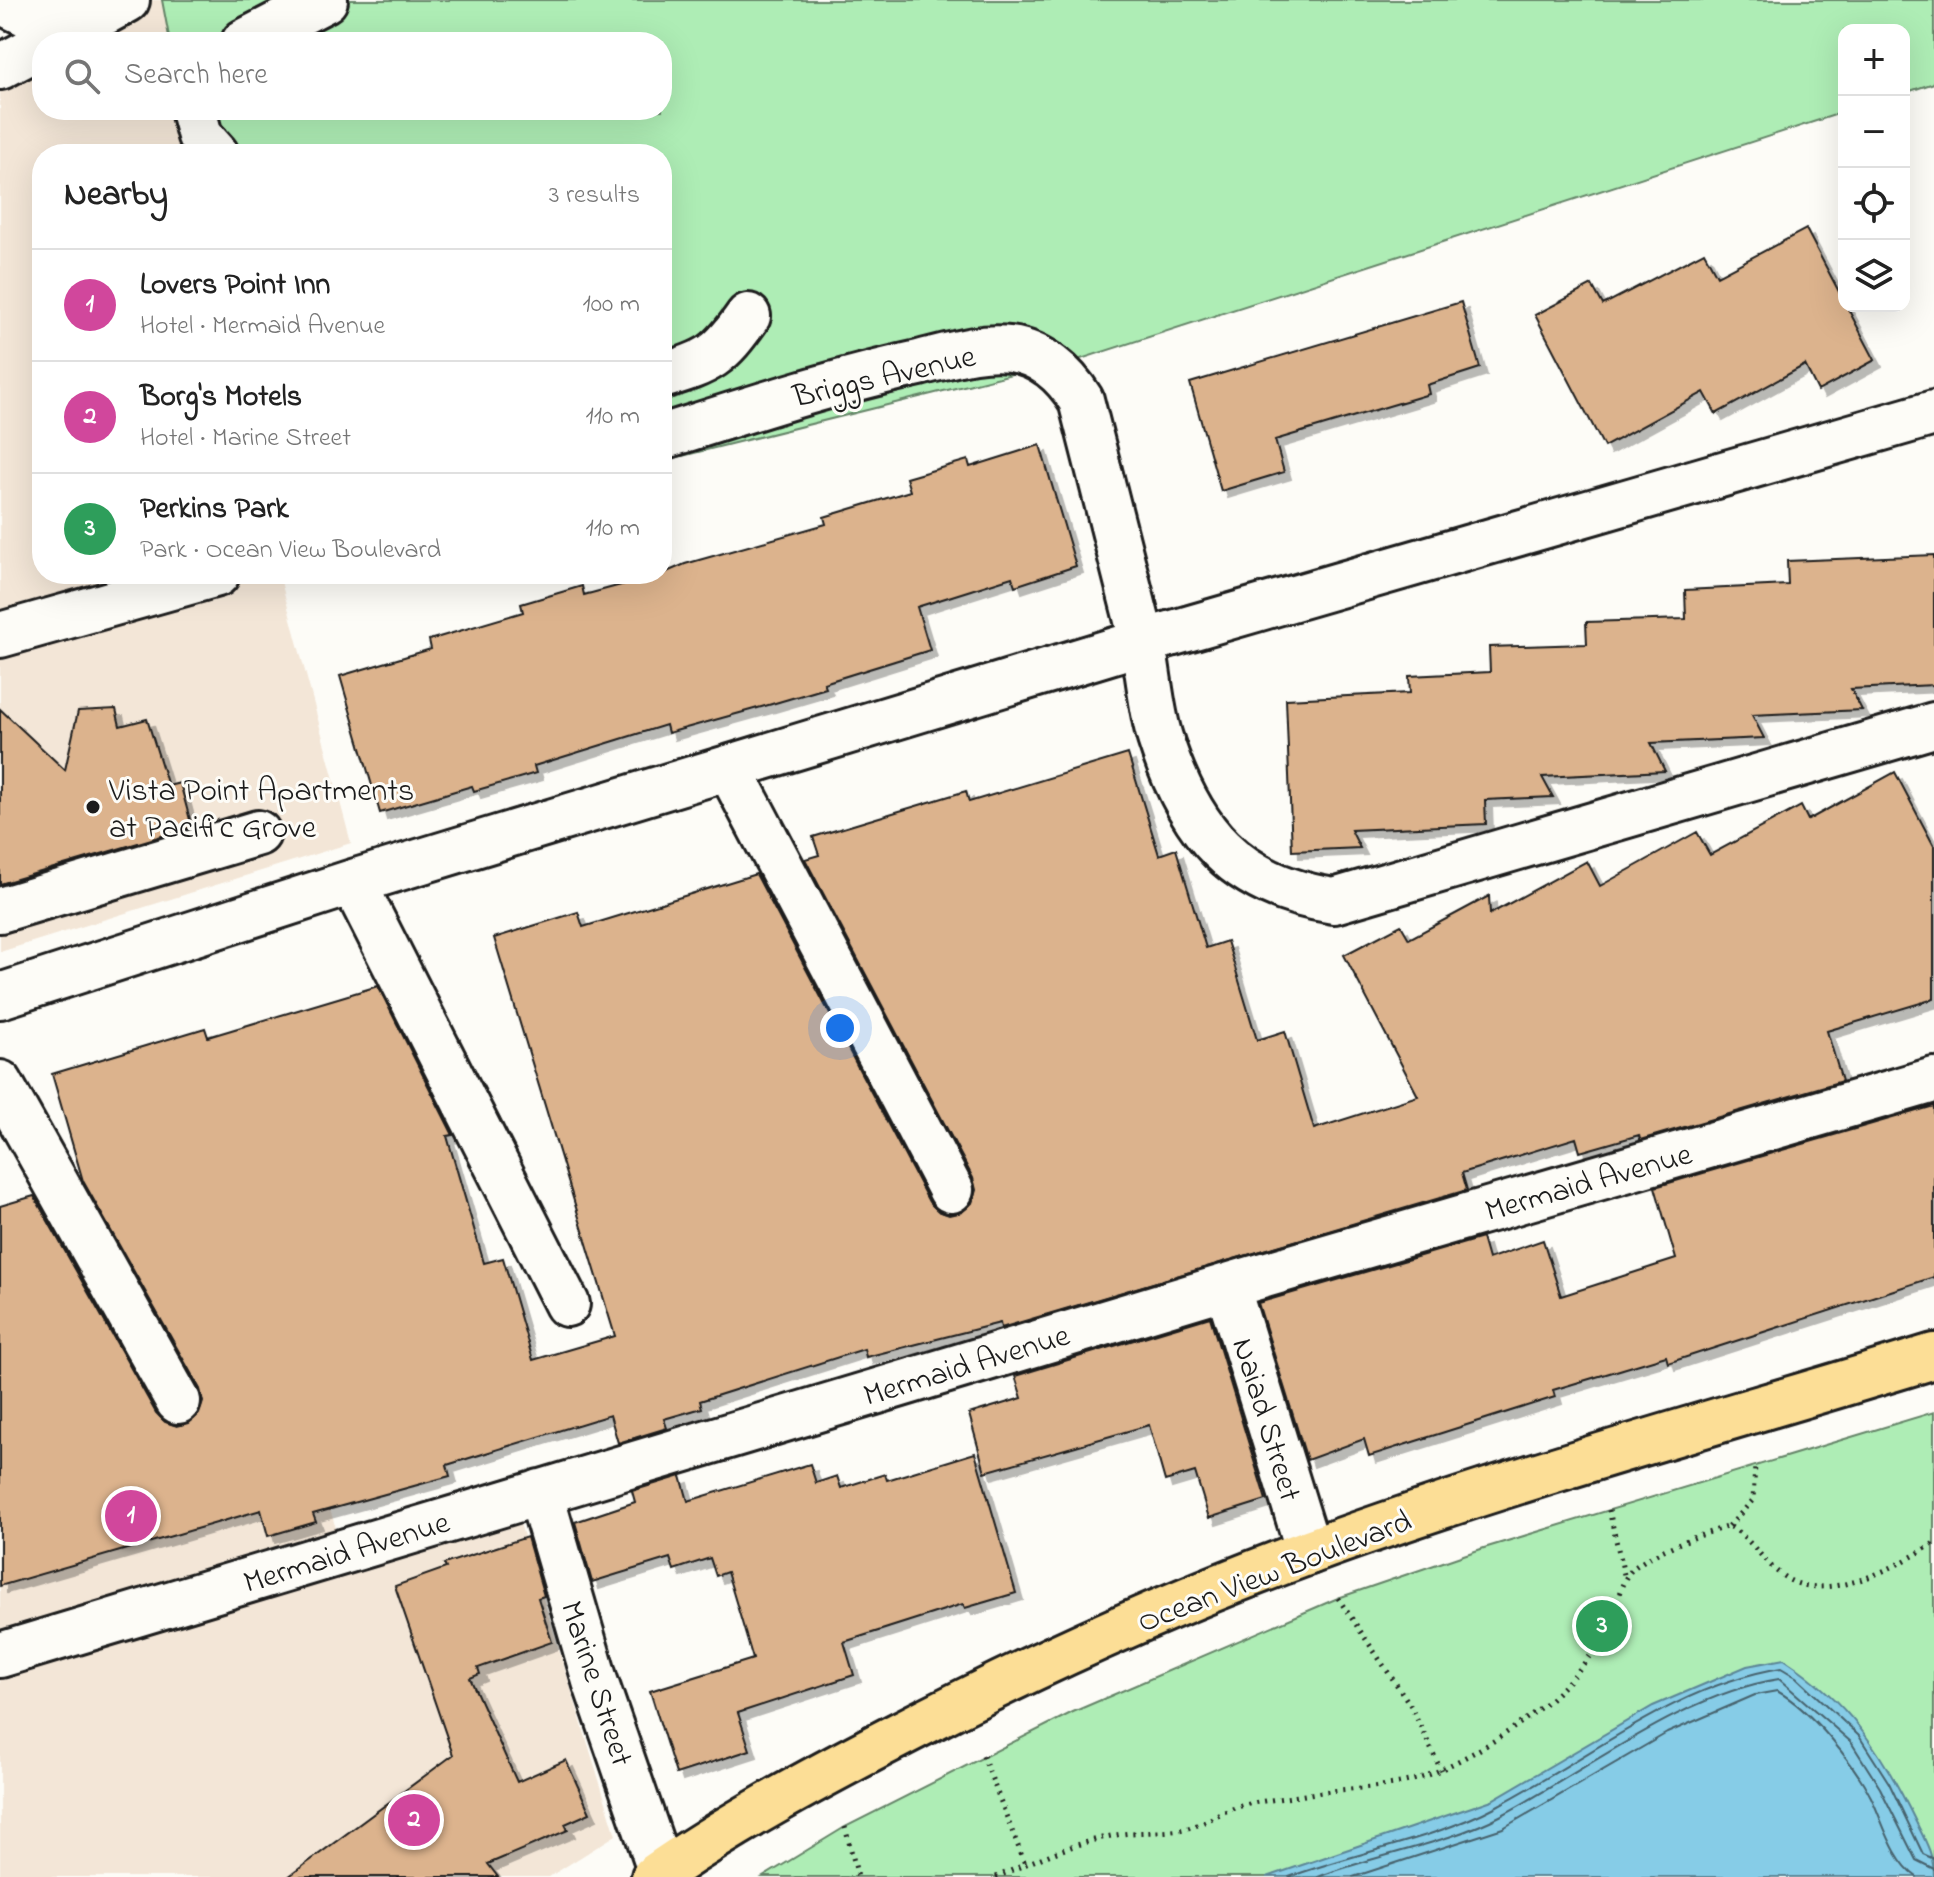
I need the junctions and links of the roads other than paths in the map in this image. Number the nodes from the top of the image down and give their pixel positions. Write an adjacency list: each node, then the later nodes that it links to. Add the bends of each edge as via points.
1 (325, 0): 5 (street)
2 (0, 1): 3 (street, via 29,15)
3 (109, 10): 4 (street)
4 (68, 32)
5 (263, 32)
6 (32, 50): 7 (street)
7 (0, 67)
8 (196, 120): 9 (street)
9 (207, 144)
10 (748, 316): 11 (street, via 726,348 710,360)
11 (672, 373)
12 (1934, 413): 16 (street)
13 (672, 434): 16 (street, Briggs Avenue, via 849,378 969,351 1010,349 1037,358 1067,377 1081,400)
14 (181, 584): 15 (street)
15 (0, 635)
16 (1142, 642): 17 (street, Briggs Avenue, via 1160,737 1194,818 1230,861 1251,875 1296,895 1334,901); 18 (street)
17 (1934, 725)
18 (729, 768): 20 (street); 25 (street)
19 (258, 833): 21 (street)
20 (353, 882): 22 (street); 27 (street)
21 (0, 910)
22 (0, 996)
23 (1934, 1080): 26 (street, Mermaid Avenue)
24 (0, 1083): 29 (street)
25 (951, 1190)
26 (1227, 1286): 30 (street, Mermaid Avenue); 31 (street, Naiad Street)
27 (567, 1304)
28 (1934, 1356): 31 (main road, Ocean View Boulevard)
29 (178, 1401)
30 (540, 1492): 32 (street, Mermaid Avenue); 33 (street, Marine Street)
31 (1309, 1552): 33 (main road, Ocean View Boulevard, via 1151,1614 960,1703 832,1770)
32 (0, 1655)
33 (658, 1874)

